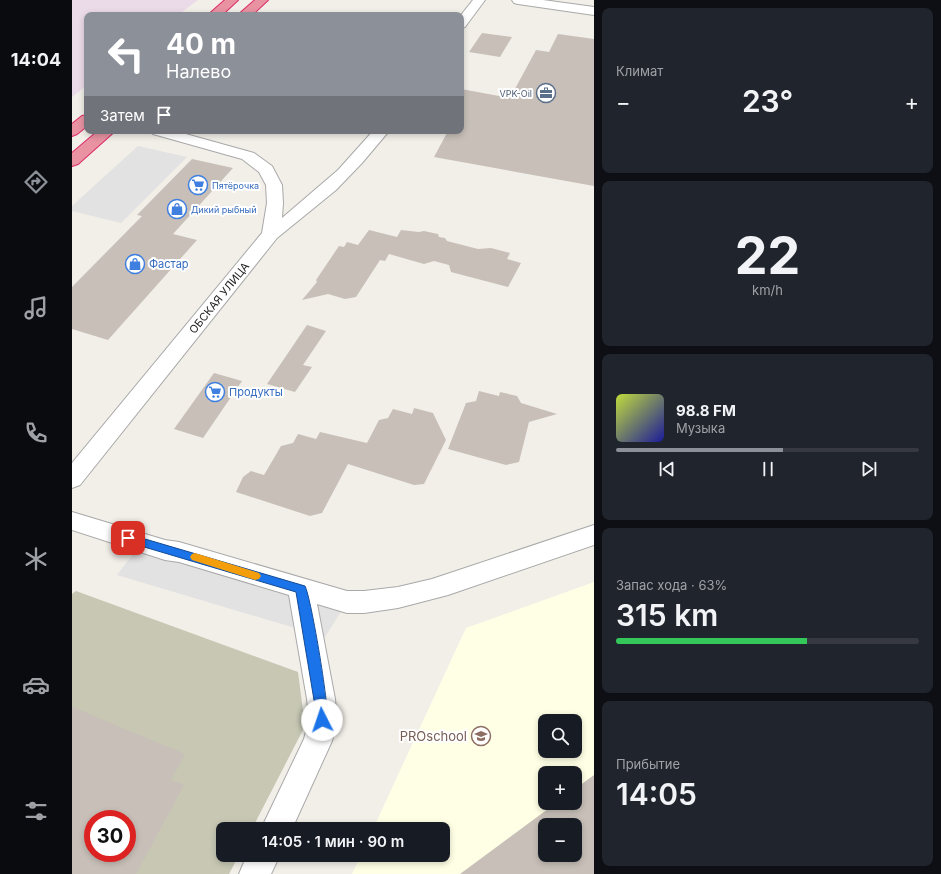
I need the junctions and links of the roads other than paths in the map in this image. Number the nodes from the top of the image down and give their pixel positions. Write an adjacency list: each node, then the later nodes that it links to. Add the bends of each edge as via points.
1 (232, 0): 6 (highway)
2 (262, 0): 7 (highway)
3 (479, 0): 8 (street)
4 (518, 0): 5 (street)
5 (594, 11)
6 (218, 12)
7 (248, 12)
8 (464, 20)
9 (84, 121): 10 (highway)
10 (72, 131)
11 (104, 134): 14 (highway)
12 (169, 134): 15 (street, via 248,156 266,169 274,185)
13 (379, 134): 15 (street, ОБСКАЯ УЛИЦА, via 334,182)
14 (72, 161)
15 (272, 234): 16 (street, ОБСКАЯ УЛИЦА)
16 (72, 479)
17 (72, 521): 19 (street)
18 (594, 535): 19 (street, via 418,594 381,601 347,602)
19 (301, 589): 20 (street, via 321,699 322,720 318,741)
20 (279, 822)
21 (260, 862): 22 (street)
22 (254, 874)

